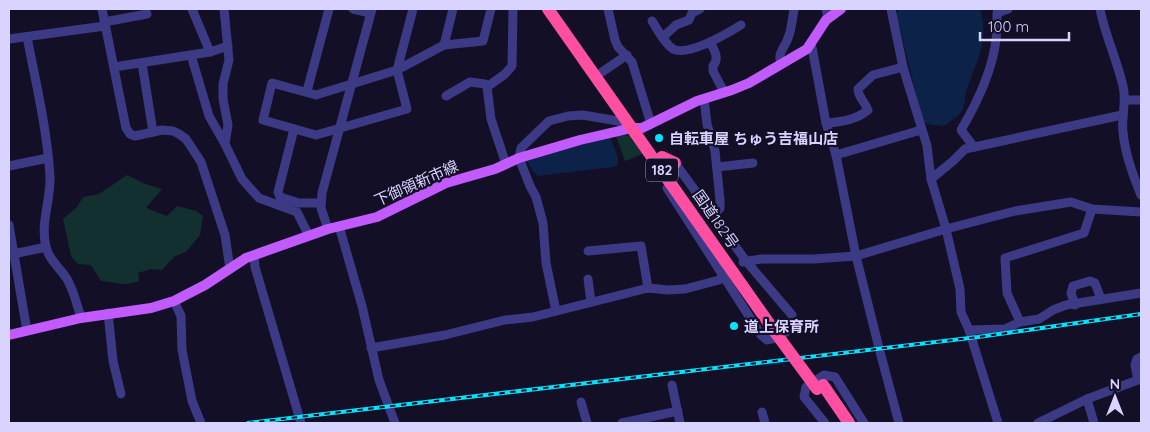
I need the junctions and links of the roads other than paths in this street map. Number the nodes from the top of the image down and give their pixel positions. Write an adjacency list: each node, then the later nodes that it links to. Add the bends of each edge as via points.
1 (102, 9): 23 (street)
2 (192, 9): 32 (street)
3 (224, 9): 31 (street)
4 (329, 9): 43 (street)
5 (353, 9): 19 (street)
6 (413, 9): 39 (street)
7 (453, 9): 30 (street)
8 (491, 9): 30 (street, via 483,40)
9 (513, 9): 42 (street, via 512,66)
10 (548, 9): 51 (highway, 国道182号 / 182)
11 (557, 9): 40 (highway, 国道182号 / 182)
12 (608, 9): 34 (street, via 615,40)
13 (700, 9): 26 (street)
14 (841, 9): 20 (main road, 下御領新市線)
15 (891, 9): 38 (street)
16 (1008, 9): 57 (street, via 997,13 992,60 978,100 960,130)
17 (1100, 9): 47 (street)
18 (794, 10): 36 (street, via 788,38 780,52)
19 (371, 11): 41 (street)
20 (827, 13): 29 (main road, 下御領新市線)
21 (148, 14): 23 (street)
22 (652, 21): 26 (street)
23 (105, 24): 25 (street); 37 (street)
24 (742, 25): 28 (street)
25 (27, 37): 27 (street); 59 (street)
26 (663, 37): 28 (street, via 678,50)
27 (9, 39)
28 (710, 42): 44 (street, via 717,58 713,71)
29 (811, 42): 36 (main road, 下御領新市線, via 807,49); 50 (street)
30 (444, 45): 39 (street)
31 (228, 46): 32 (street); 56 (street, via 229,60 223,84 228,125)
32 (210, 52): 33 (street)
33 (191, 55): 35 (street); 56 (street, via 209,116)
34 (626, 55): 40 (street); 51 (street, via 632,62)
35 (142, 62): 37 (street); 55 (street)
36 (781, 63): 44 (main road, 下御領新市線, via 750,83)
37 (114, 67): 55 (street, via 126,128 135,136)
38 (903, 67): 50 (street, via 873,75 858,88 868,110 863,114 846,121); 54 (street)
39 (397, 70): 41 (street); 53 (street, via 407,109)
40 (602, 72): 51 (highway, 国道182号 / 182)
41 (352, 84): 43 (street, via 316,95); 53 (street)
42 (487, 87): 45 (street, via 470,82); 64 (street, via 492,119)
43 (307, 92): 52 (street, via 272,83 263,120)
44 (724, 92): 46 (main road, 下御領新市線)
45 (446, 96)
46 (704, 99): 51 (main road, 下御領新市線); 66 (street, via 706,124 716,152)
47 (1126, 100): 48 (street); 49 (street)
48 (1141, 100)
49 (1122, 115): 57 (street); 69 (street, via 1126,150)
50 (826, 123): 58 (street)
51 (642, 126): 60 (main road, 下御領新市線); 60 (street, via 583,115 568,116 549,121 541,127 522,148); 61 (highway, 国道182号 / 182)
52 (294, 129): 53 (street, via 316,135); 70 (street, via 278,192 280,197 299,203)
53 (340, 129): 70 (street)
54 (920, 130): 58 (street); 67 (street, via 927,146)
55 (153, 132): 85 (street, via 179,134 201,162 224,235)
56 (225, 144): 78 (street, via 242,179 259,198 297,212)
57 (974, 147): 67 (street, via 965,149)
58 (836, 155): 83 (street)
59 (48, 158): 65 (street); 79 (street, via 50,179 43,228)
60 (519, 158): 64 (main road, 下御領新市線); 94 (street, via 544,222 546,263)
61 (660, 161): 62 (highway); 68 (highway); 105 (highway, 国道182号 / 182)
62 (675, 163): 73 (street)
63 (753, 163): 66 (street)
64 (506, 164): 75 (main road, 下御領新市線, via 446,183 377,216)
65 (9, 166)
66 (717, 168): 73 (street, via 720,208)
67 (931, 179): 76 (street)
68 (666, 188): 86 (street)
69 (1141, 195)
70 (321, 203): 77 (street)
71 (1092, 208): 72 (street); 76 (street, via 1071,202 1015,211); 97 (street, via 1084,233 1005,258 1007,293)
72 (1141, 212)
73 (713, 217): 84 (street)
74 (9, 225): 81 (street)
75 (339, 226): 77 (main road, 下御領新市線); 101 (street)
76 (946, 229): 83 (street); 98 (street, via 960,289 961,312)
77 (328, 230): 78 (main road, 下御領新市線)
78 (309, 236): 82 (main road, 下御領新市線)
79 (46, 247): 81 (street); 96 (street, via 72,288)
80 (588, 251): 88 (street, via 641,246)
81 (11, 255): 99 (street)
82 (254, 255): 85 (main road, 下御領新市線); 112 (street)
83 (856, 256): 84 (street); 122 (street)
84 (744, 262): 86 (street, via 792,315 792,324 775,339 767,340 762,336)
85 (230, 269): 91 (main road, 下御領新市線)
86 (727, 275): 88 (street, via 685,288)
87 (588, 279): 92 (street)
88 (648, 288): 92 (street)
89 (1141, 293): 90 (street)
90 (1101, 300): 93 (street); 93 (street, via 1090,281 1073,286 1071,293)
91 (174, 301): 95 (main road, 下御領新市線, via 151,308); 111 (street, via 181,316 182,350 192,401)
92 (591, 302): 94 (street)
93 (1075, 305): 97 (street, via 1052,310 1039,319)
94 (556, 311): 101 (street)
95 (108, 313): 96 (main road, 下御領新市線); 106 (street, via 113,361)
96 (80, 318): 99 (main road, 下御領新市線)
97 (1020, 322): 98 (street, via 1005,329)
98 (969, 330): 123 (street)
99 (27, 331): 100 (main road, 下御領新市線)
100 (9, 335)
101 (372, 348): 113 (street, via 379,380)
102 (1141, 357): 104 (street, via 1135,365)
103 (672, 384): 109 (street)
104 (1140, 384): 107 (street)
105 (820, 387): 119 (highway, 国道182号 / 182); 120 (highway, 国道182号 / 182)
106 (121, 394)
107 (1087, 400): 124 (street); 125 (street)
108 (582, 402): 114 (street)
109 (678, 411): 115 (street); 116 (street)
110 (762, 412): 117 (street)
111 (201, 423)
112 (301, 423)
113 (395, 423)
114 (587, 423)
115 (622, 423)
116 (680, 423)
117 (765, 423)
118 (825, 423): 121 (street, via 804,397 806,387 824,375 835,377)
119 (841, 423)
120 (849, 423)
121 (864, 423)
122 (899, 423)
123 (998, 423)
124 (1038, 423)
125 (1094, 423)

